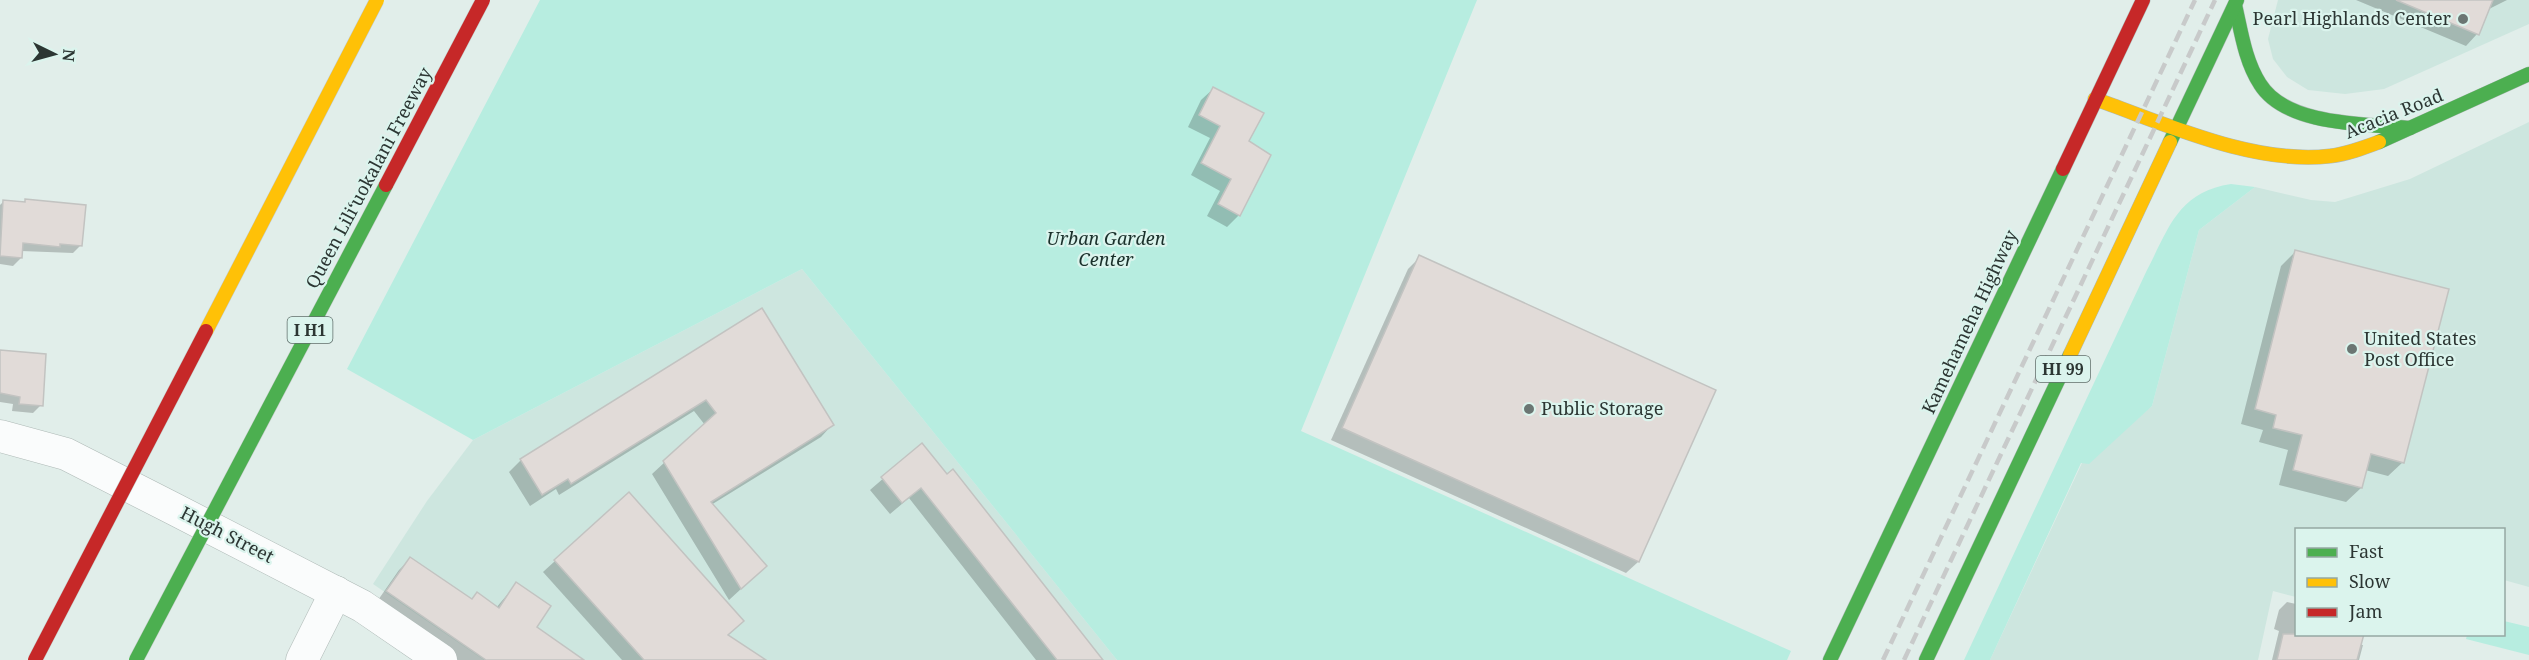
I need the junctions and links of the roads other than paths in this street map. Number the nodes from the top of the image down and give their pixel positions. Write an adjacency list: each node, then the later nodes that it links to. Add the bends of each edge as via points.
1 (377, 0): 11 (main road, bridge)
2 (483, 0): 12 (main road, Queen Liliʻuokalani Freeway / I H1, bridge)
3 (2143, 0): 6 (main road, Kamehameha Highway)
4 (2236, 2): 7 (main road, HI 99); 8 (main road, via 2247,57 2264,91 2279,106 2302,115)
5 (2529, 74): 8 (main road, Acacia Road)
6 (2095, 99): 7 (main road, Acacia Road); 15 (main road, Kamehameha Highway)
7 (2178, 127): 8 (main road, Acacia Road, via 2234,146 2323,158 2353,152); 16 (main road, HI 99)
8 (2412, 128)
9 (0, 436): 10 (street, Hugh Street, via 66,454)
10 (336, 592): 13 (street); 14 (street, Hugh Street)
11 (35, 660)
12 (136, 660)
13 (302, 660)
14 (441, 660)
15 (1830, 660)
16 (1926, 660)

